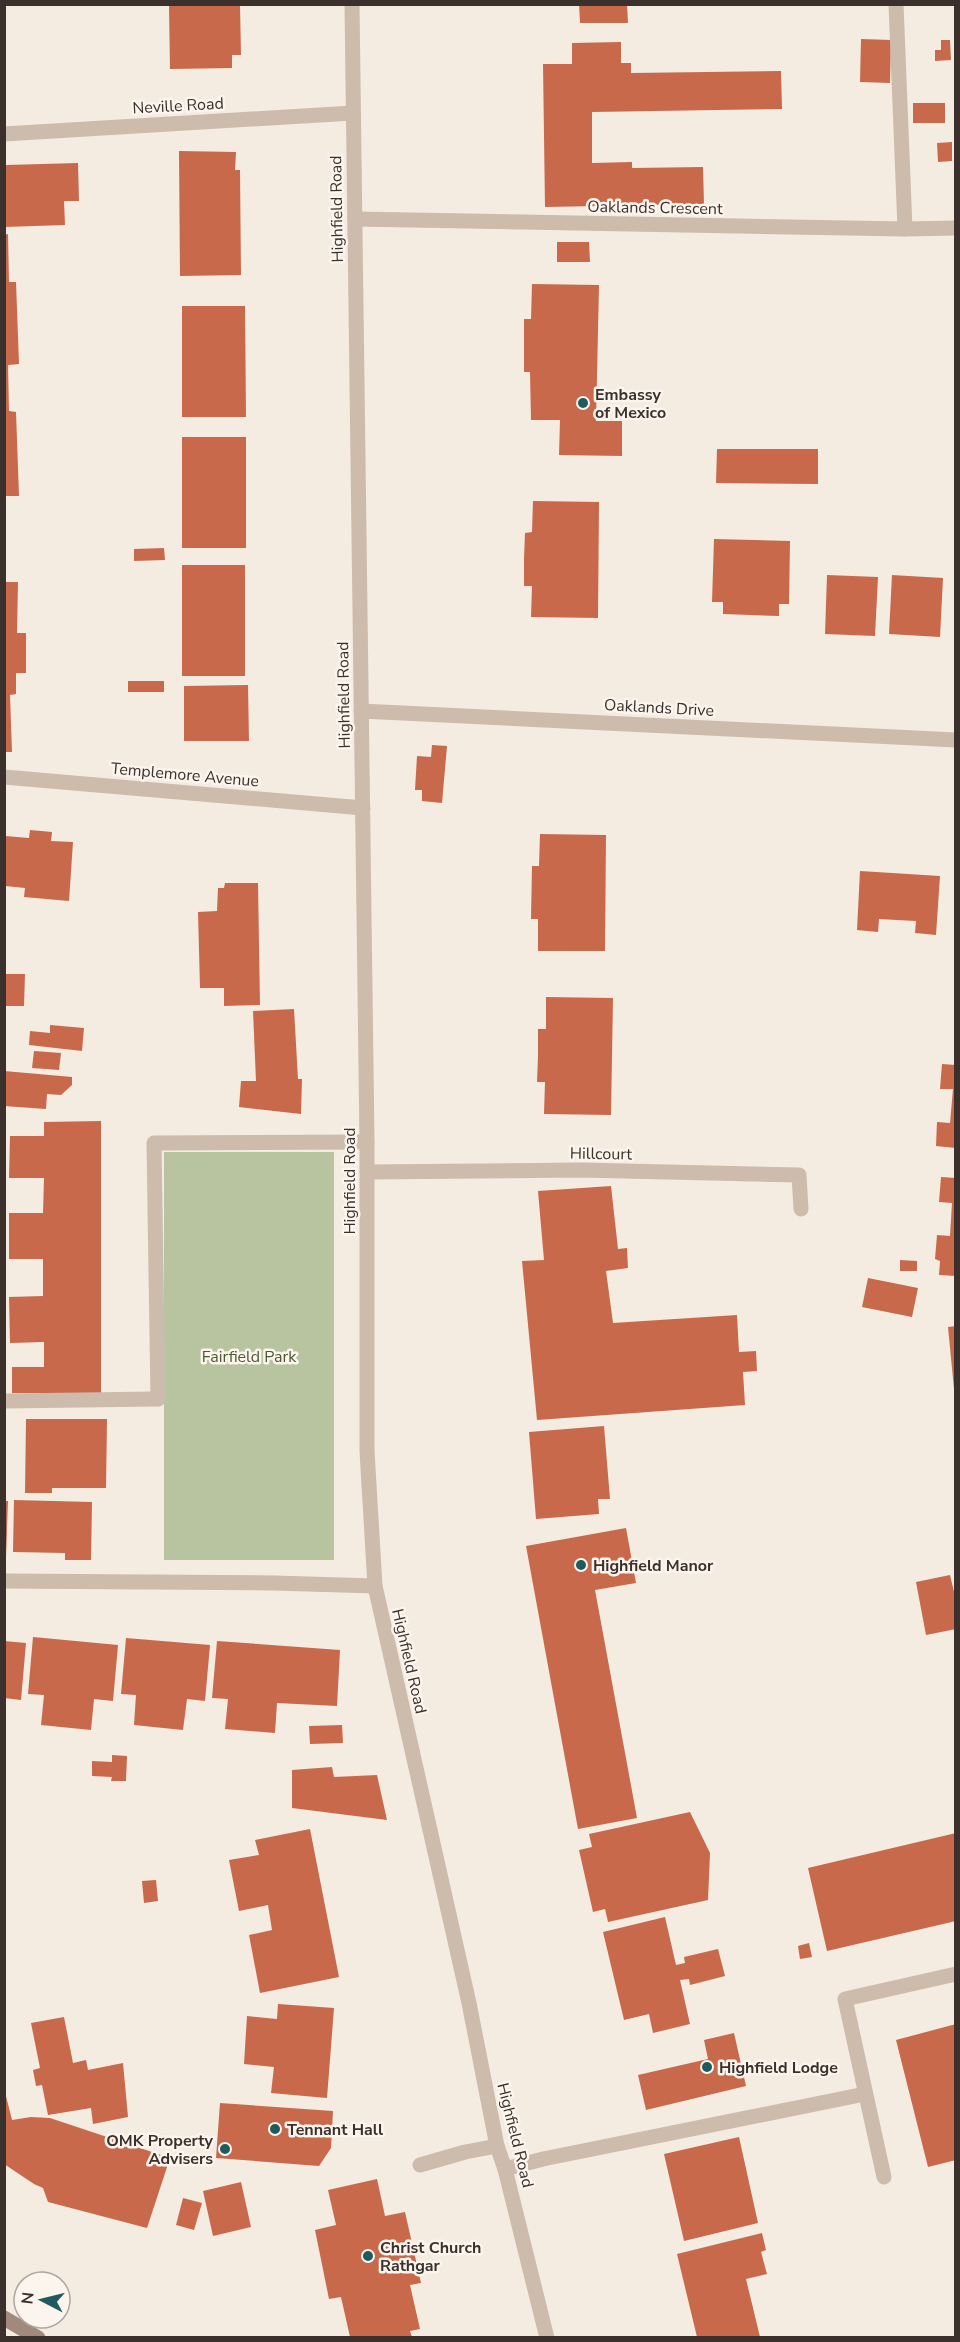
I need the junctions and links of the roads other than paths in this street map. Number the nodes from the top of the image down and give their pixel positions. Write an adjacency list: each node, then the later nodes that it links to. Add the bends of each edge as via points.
1 (352, 4): 3 (street, Highfield Road)
2 (896, 4): 7 (street)
3 (353, 113): 4 (street, Neville Road); 5 (street, Highfield Road)
4 (4, 134)
5 (355, 219): 7 (street, Oaklands Crescent); 8 (street, Highfield Road)
6 (956, 228): 7 (street, Oaklands Crescent)
7 (906, 229)
8 (361, 711): 9 (street, Oaklands Drive); 11 (street, Highfield Road)
9 (956, 740)
10 (4, 777): 11 (street, Templemore Avenue)
11 (363, 808): 12 (street, Highfield Road)
12 (367, 1142): 13 (street, Highfield Road); 15 (street, via 154,1143 158,1399)
13 (367, 1172): 14 (street, Hillcourt, via 582,1170 799,1175); 17 (street, Highfield Road, via 367,1451)
14 (801, 1209)
15 (4, 1401)
16 (4, 1581): 17 (street)
17 (375, 1586): 20 (street, Highfield Road, via 469,2003)
18 (956, 1974): 19 (street, via 845,1999)
19 (865, 2094): 22 (street, via 543,2158); 23 (street)
20 (497, 2146): 21 (street); 22 (street, Highfield Road)
21 (420, 2165)
22 (505, 2169): 26 (street, Highfield Road)
23 (884, 2177)
24 (4, 2318): 25 (main road)
25 (38, 2337)
26 (547, 2337)

